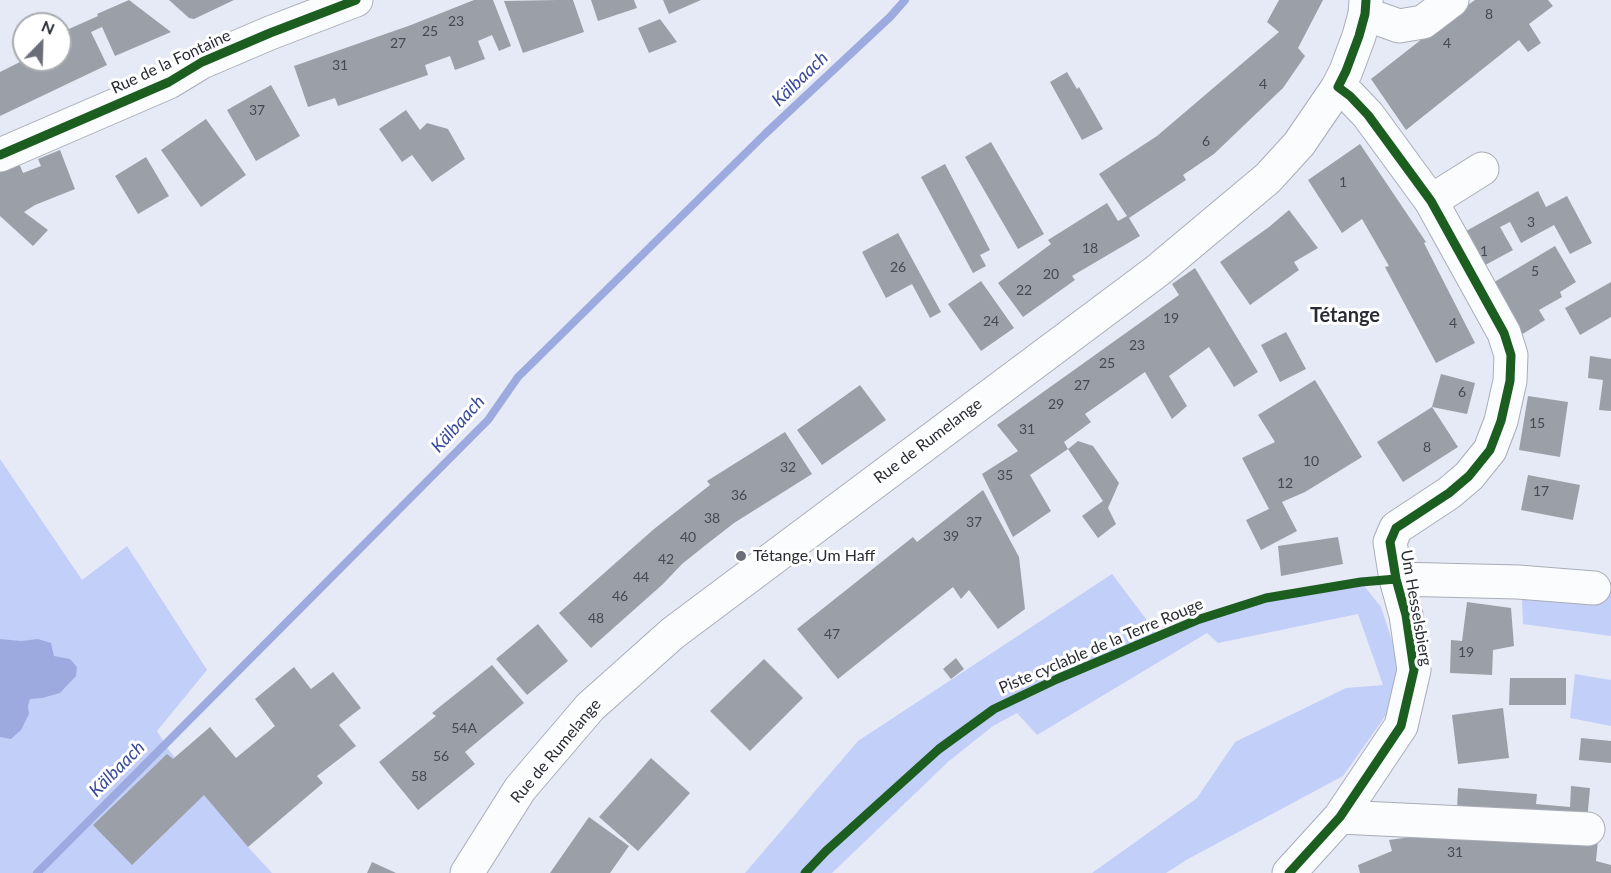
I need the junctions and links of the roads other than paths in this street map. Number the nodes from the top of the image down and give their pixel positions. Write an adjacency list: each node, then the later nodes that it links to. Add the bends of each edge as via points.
1 (356, 0): 5 (street, Rue de la Fontaine, via 202,62 169,82)
2 (1452, 0): 3 (street, via 1423,22 1399,26)
3 (1365, 7): 4 (street, Rue de Rumelange)
4 (1338, 87): 7 (street, Um Hesselsbierg, via 1368,116); 12 (street, Rue de Rumelange, via 1299,144 1268,178 1157,271 813,526 631,669 590,707 520,789)
5 (0, 155)
6 (1482, 169): 7 (street)
7 (1431, 201): 8 (street, Um Hesselsbierg, via 1504,333 1511,355 1510,381 1490,450 1449,494 1396,528 1390,542)
8 (1396, 579): 9 (street); 10 (street, Um Hesselsbierg, via 1414,670 1401,726)
9 (1594, 588)
10 (1340, 817): 11 (street); 13 (street, Um Hesselsbierg)
11 (1588, 830)
12 (467, 873)
13 (1289, 873)

